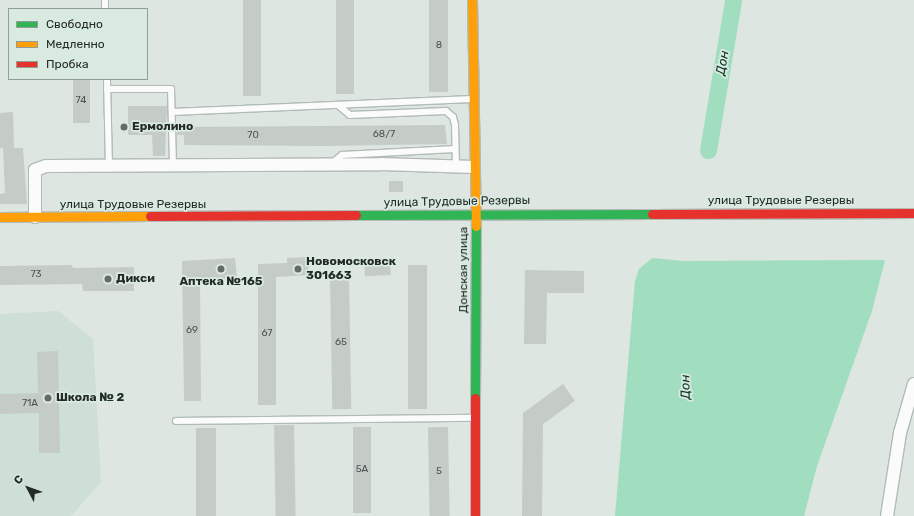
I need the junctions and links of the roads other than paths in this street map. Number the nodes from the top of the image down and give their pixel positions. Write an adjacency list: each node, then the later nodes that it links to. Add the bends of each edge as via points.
1 (472, 0): 4 (street, Донская улица)
2 (107, 80): 3 (lane)
3 (107, 90): 6 (lane, via 171,89); 11 (lane)
4 (473, 99): 5 (lane); 12 (street, Донская улица)
5 (339, 106): 6 (lane); 7 (lane, via 350,115 446,111 453,117 455,125)
6 (172, 112): 8 (lane)
7 (455, 149): 9 (lane, via 342,155); 10 (lane)
8 (173, 164): 9 (street); 11 (street)
9 (330, 164): 10 (street)
10 (456, 166): 12 (street)
11 (109, 167): 16 (street, via 46,166 35,170)
12 (474, 168): 14 (street, Донская улица)
13 (914, 213): 14 (street, улица Трудовые Резервы)
14 (476, 214): 16 (street, улица Трудовые Резервы); 18 (street, Донская улица)
15 (0, 217): 16 (street, улица Трудовые Резервы)
16 (35, 217)
17 (914, 384): 21 (street, via 900,433)
18 (477, 418): 19 (lane); 20 (street, Донская улица)
19 (176, 420)
20 (475, 516)
21 (886, 516)

